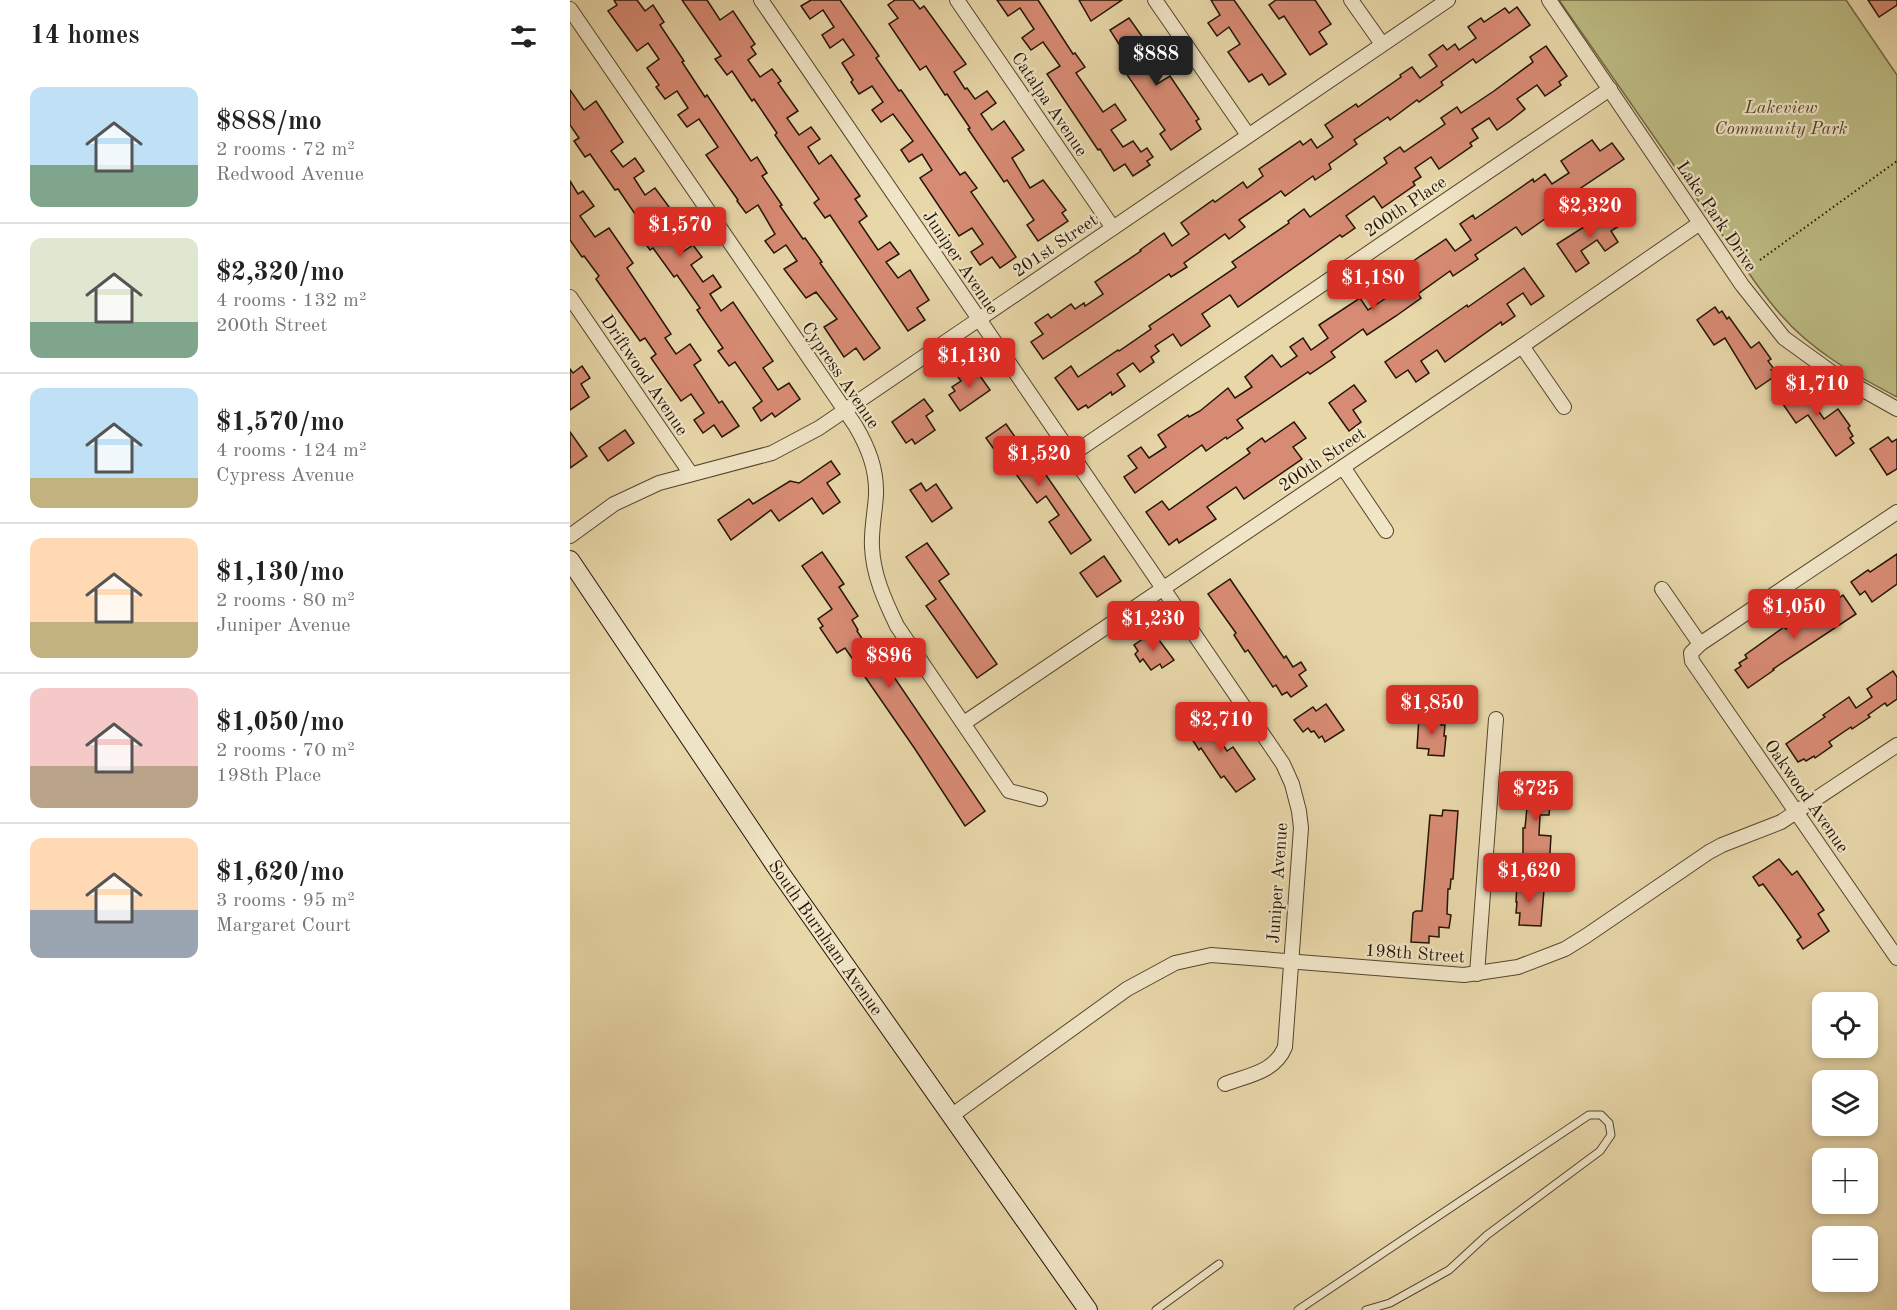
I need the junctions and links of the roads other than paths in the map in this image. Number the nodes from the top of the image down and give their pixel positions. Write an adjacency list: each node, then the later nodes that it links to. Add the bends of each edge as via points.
1 (761, 0): 14 (street, Juniper Avenue)
2 (957, 0): 12 (street, Catalpa Avenue)
3 (1155, 0): 10 (street)
4 (1351, 0): 8 (street)
5 (1448, 0): 8 (street, 201st Street)
6 (1549, 0): 9 (street, Lake Park Drive)
7 (570, 9): 18 (street, Cypress Avenue)
8 (1382, 44): 10 (street, 201st Street)
9 (1610, 88): 11 (street, Lake Park Drive); 19 (street, 200th Place)
10 (1248, 135): 12 (street, 201st Street)
11 (1700, 223): 15 (street, 200th Street); 17 (street, Lake Park Drive, via 1784,338 1831,372)
12 (1113, 228): 14 (street, 201st Street)
13 (570, 297): 21 (street, Driftwood Avenue)
14 (978, 319): 18 (street, 201st Street); 19 (street, Juniper Avenue)
15 (1522, 346): 16 (street); 20 (street, 200th Street)
16 (1564, 407)
17 (1897, 410)
18 (844, 411): 21 (street, 201st Street, via 772,453); 30 (street, Cypress Avenue, via 866,444 874,469 872,546 874,569 884,599 897,626)
19 (1071, 455): 26 (street, Juniper Avenue)
20 (1343, 467): 23 (street); 26 (street, 200th Street)
21 (691, 474): 24 (street, 201st Street, via 659,483 614,504)
22 (1897, 512): 28 (street)
23 (1386, 531)
24 (570, 536)
25 (570, 560): 38 (main road, South Burnham Avenue)
26 (1164, 589): 30 (street, 200th Street); 35 (street, Juniper Avenue, via 1283,764 1292,784 1301,828)
27 (1662, 589): 28 (street, Oakwood Avenue)
28 (1696, 649): 33 (street, Oakwood Avenue, via 1692,661)
29 (1496, 719): 36 (street)
30 (964, 723): 32 (street, Cypress Avenue, via 1009,791)
31 (1897, 745): 33 (street, 198th Street)
32 (1040, 799)
33 (1796, 813): 34 (street, Oakwood Avenue); 36 (street, 198th Street, via 1715,848 1565,949 1518,967)
34 (1897, 958)
35 (1290, 961): 36 (street, 198th Street); 37 (street, Juniper Avenue, via 1285,1047 1280,1058 1271,1066); 38 (street, 198th Street, via 1211,955 1175,963 1127,989)
36 (1477, 974)
37 (1226, 1084)
38 (951, 1116): 41 (main road, South Burnham Avenue)
39 (1219, 1264): 42 (lane)
40 (1302, 1309): 43 (lane, via 1589,1115 1601,1115 1609,1123 1611,1135 1600,1151 1487,1235 1449,1270 1390,1303)
41 (1088, 1310)
42 (1156, 1310)
43 (1366, 1310)

